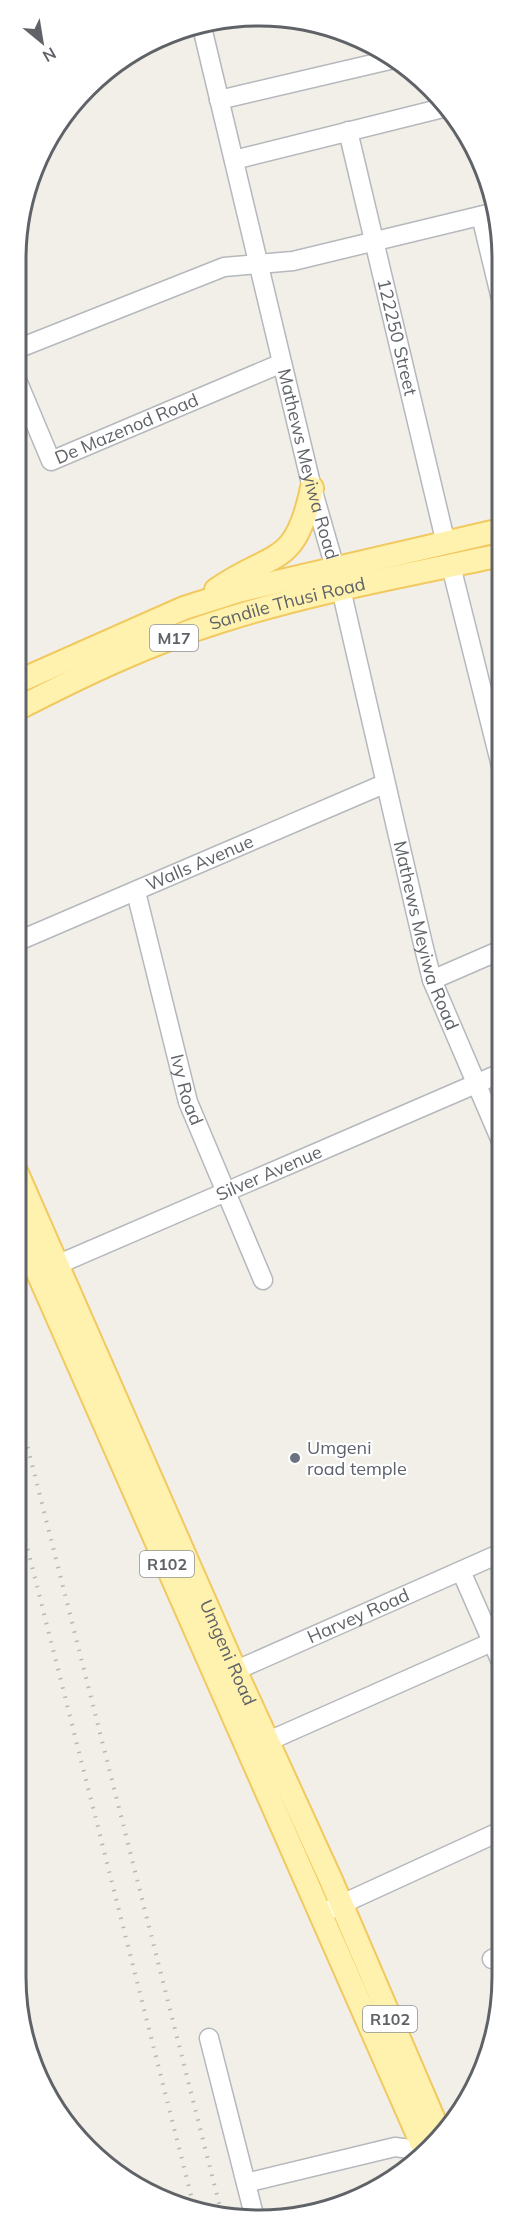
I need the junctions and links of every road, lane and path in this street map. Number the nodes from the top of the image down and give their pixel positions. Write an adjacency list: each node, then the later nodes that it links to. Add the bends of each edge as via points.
1 (203, 32): 3 (street, Mathews Meyiwa Road)
2 (383, 62): 3 (street)
3 (219, 100): 6 (street, Mathews Meyiwa Road)
4 (438, 109): 5 (street)
5 (348, 132): 6 (street); 8 (street, 122250 Street)
6 (234, 160): 9 (street, Mathews Meyiwa Road)
7 (489, 214): 8 (street)
8 (374, 242): 9 (street, via 293,261); 15 (street, 122250 Street)
9 (258, 264): 10 (street, via 224,267); 11 (street, Mathews Meyiwa Road)
10 (26, 346)
11 (282, 363): 12 (street, De Mazenod Road, via 51,461); 13 (street, Mathews Meyiwa Road)
12 (26, 401)
13 (312, 488): 18 (street, Mathews Meyiwa Road); 19 (main road, via 300,534 290,546)
14 (492, 532): 15 (main road, Sandile Thusi Road / M17)
15 (446, 543): 18 (main road, Sandile Thusi Road / M17)
16 (492, 557): 17 (main road, Sandile Thusi Road / M17)
17 (451, 566): 18 (main road, Sandile Thusi Road / M17); 22 (street)
18 (338, 579): 19 (main road, Sandile Thusi Road / M17); 21 (main road, Sandile Thusi Road / M17, via 116,661); 23 (street, Mathews Meyiwa Road)
19 (197, 603): 20 (main road, Sandile Thusi Road / M17)
20 (26, 678)
21 (26, 705)
22 (492, 730)
23 (384, 784): 24 (street, Walls Avenue); 27 (street, Mathews Meyiwa Road)
24 (136, 892): 25 (street, Walls Avenue); 31 (street, Ivy Road, via 188,1102)
25 (26, 938)
26 (492, 954): 27 (street)
27 (432, 980): 29 (street, Mathews Meyiwa Road)
28 (492, 1077): 29 (street, Silver Avenue)
29 (475, 1084): 30 (street, Mathews Meyiwa Road); 31 (street, Silver Avenue)
30 (492, 1121)
31 (226, 1191): 34 (street, Silver Avenue); 35 (street, Ivy Road)
32 (26, 1203): 34 (main road, Umgeni Road / R102)
33 (26, 1231): 34 (main road, Umgeni Road / R102)
34 (47, 1269): 39 (main road, Umgeni Road / R102)
35 (263, 1280)
36 (492, 1557): 37 (street, Harvey Road)
37 (461, 1571): 38 (street); 39 (street, Harvey Road)
38 (492, 1642): 40 (street)
39 (226, 1674): 40 (main road, Umgeni Road / R102)
40 (258, 1746): 42 (main road, Umgeni Road / R102)
41 (492, 1835): 42 (street)
42 (332, 1908): 43 (main road, Umgeni Road / R102)
43 (375, 2012): 45 (main road, Umgeni Road / R102); 46 (main road, Umgeni Road / R102)
44 (209, 2038): 48 (street)
45 (437, 2128)
46 (422, 2144)
47 (416, 2150): 48 (street, via 395,2147)
48 (246, 2183): 49 (street)
49 (253, 2210)

